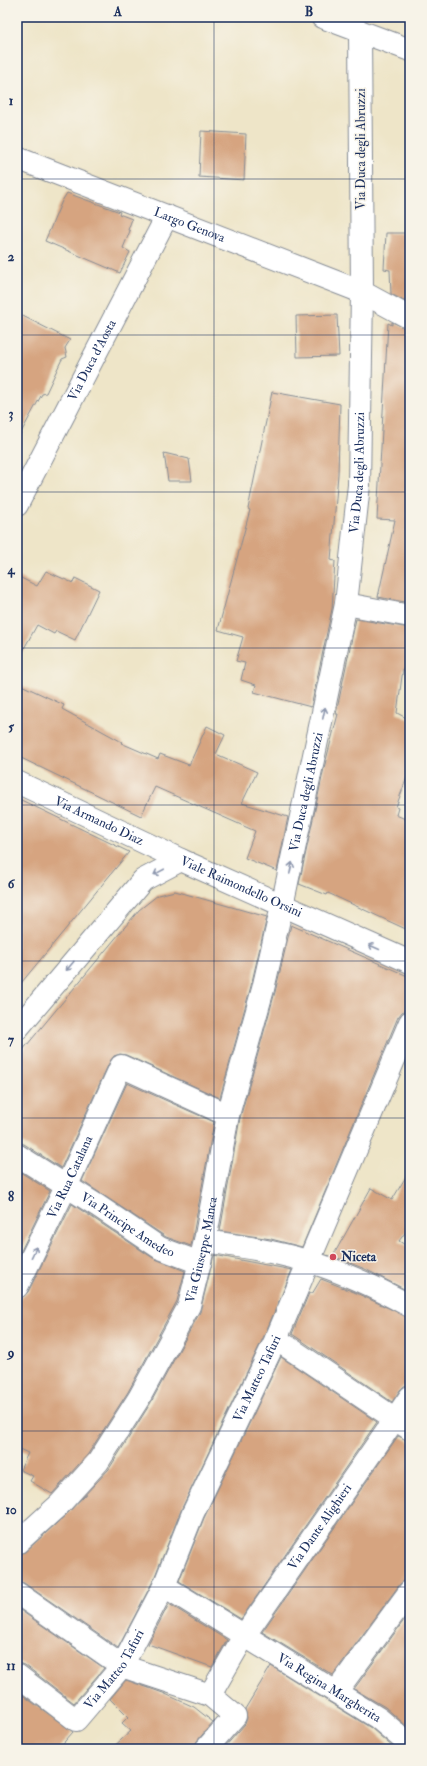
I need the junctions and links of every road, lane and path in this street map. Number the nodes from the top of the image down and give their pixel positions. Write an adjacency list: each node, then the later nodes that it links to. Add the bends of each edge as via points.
1 (322, 17): 2 (street)
2 (360, 32): 3 (street); 6 (street, Via Duca degli Abruzzi)
3 (410, 50)
4 (17, 158): 5 (street, Largo Genova)
5 (166, 216): 6 (street, Largo Genova); 8 (street, Via Duca d'Aosta)
6 (362, 292): 7 (street, Largo Genova); 9 (street, Via Duca degli Abruzzi, via 359,485)
7 (410, 318)
8 (17, 505)
9 (346, 604): 10 (street); 13 (street, Via Duca degli Abruzzi, one-way to 9)
10 (410, 616)
11 (17, 782): 12 (street, Via Armando Diaz)
12 (181, 860): 13 (street, Viale Raimondello Orsini); 16 (street, Viale Raimondello Orsini, one-way to 16, via 143,880)
13 (282, 906): 14 (street, Viale Raimondello Orsini, one-way to 13); 17 (street, Via Giuseppe Manca, via 263,989)
14 (410, 962)
15 (410, 1022): 21 (street, Via Matteo Tafuri)
16 (17, 1028)
17 (228, 1115): 19 (street, Via Rua Catalana, via 121,1066); 20 (street, Via Giuseppe Manca)
18 (17, 1155): 19 (street, Via Principe Amedeo)
19 (67, 1186): 22 (street, Via Principe Amedeo, via 160,1248); 23 (street, Via Rua Catalana, one-way to 19)
20 (205, 1241): 21 (street, via 263,1250); 22 (street, Via Giuseppe Manca)
21 (307, 1261): 24 (street, via 353,1278); 25 (street, Via Matteo Tafuri)
22 (200, 1263): 28 (street, Via Giuseppe Manca, via 189,1306 139,1398 98,1462 60,1504)
23 (17, 1287)
24 (410, 1306)
25 (276, 1339): 27 (street); 29 (street, Via Matteo Tafuri, via 193,1513)
26 (410, 1397): 27 (street, Via Dante Alighieri)
27 (403, 1424): 32 (street, Via Dante Alighieri)
28 (17, 1543)
29 (164, 1586): 32 (street, Via Regina Margherita); 33 (street, Via Matteo Tafuri)
30 (410, 1591): 35 (street)
31 (17, 1593): 33 (street)
32 (244, 1636): 35 (street, Via Regina Margherita); 36 (street, Via Dante Alighieri)
33 (122, 1666): 34 (street, Via Matteo Tafuri, via 76,1720); 36 (street)
34 (17, 1675)
35 (336, 1692): 37 (street, Via Regina Margherita, via 378,1718)
36 (210, 1695): 38 (street, via 235,1716)
37 (410, 1745)
38 (206, 1749)

